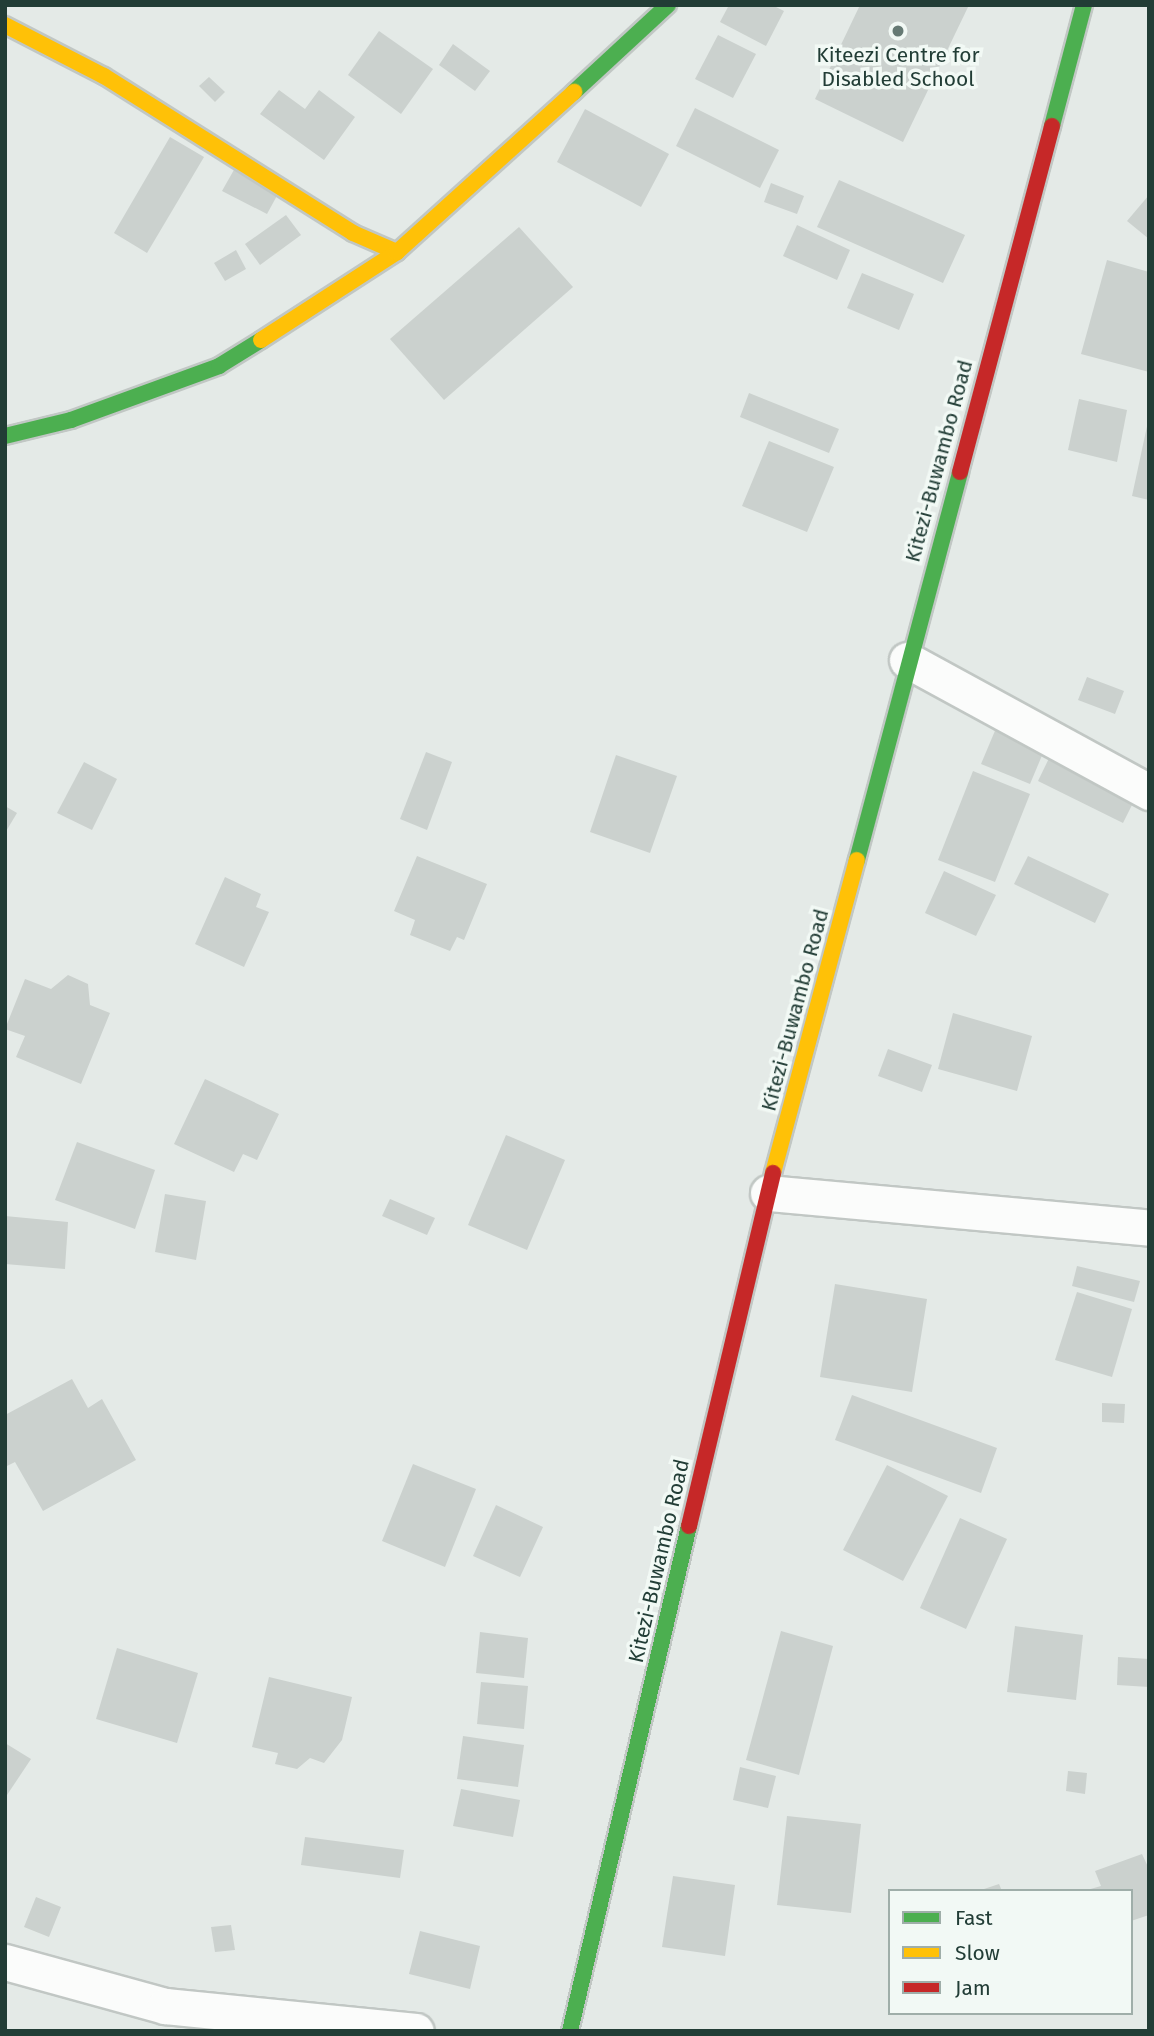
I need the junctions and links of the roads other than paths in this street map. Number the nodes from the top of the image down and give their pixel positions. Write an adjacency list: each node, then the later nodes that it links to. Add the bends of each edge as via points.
1 (668, 5): 4 (street)
2 (1084, 5): 6 (street, Kitezi-Buwambo Road)
3 (5, 25): 4 (street, via 104,76 353,233)
4 (397, 251): 5 (street, via 219,366 71,420)
5 (5, 436)
6 (907, 660): 7 (street); 8 (street, Kitezi-Buwambo Road)
7 (1149, 792)
8 (768, 1193): 9 (street); 12 (street, Kitezi-Buwambo Road)
9 (1149, 1228)
10 (5, 1962): 11 (street, via 165,2006)
11 (416, 2031)
12 (570, 2031)

